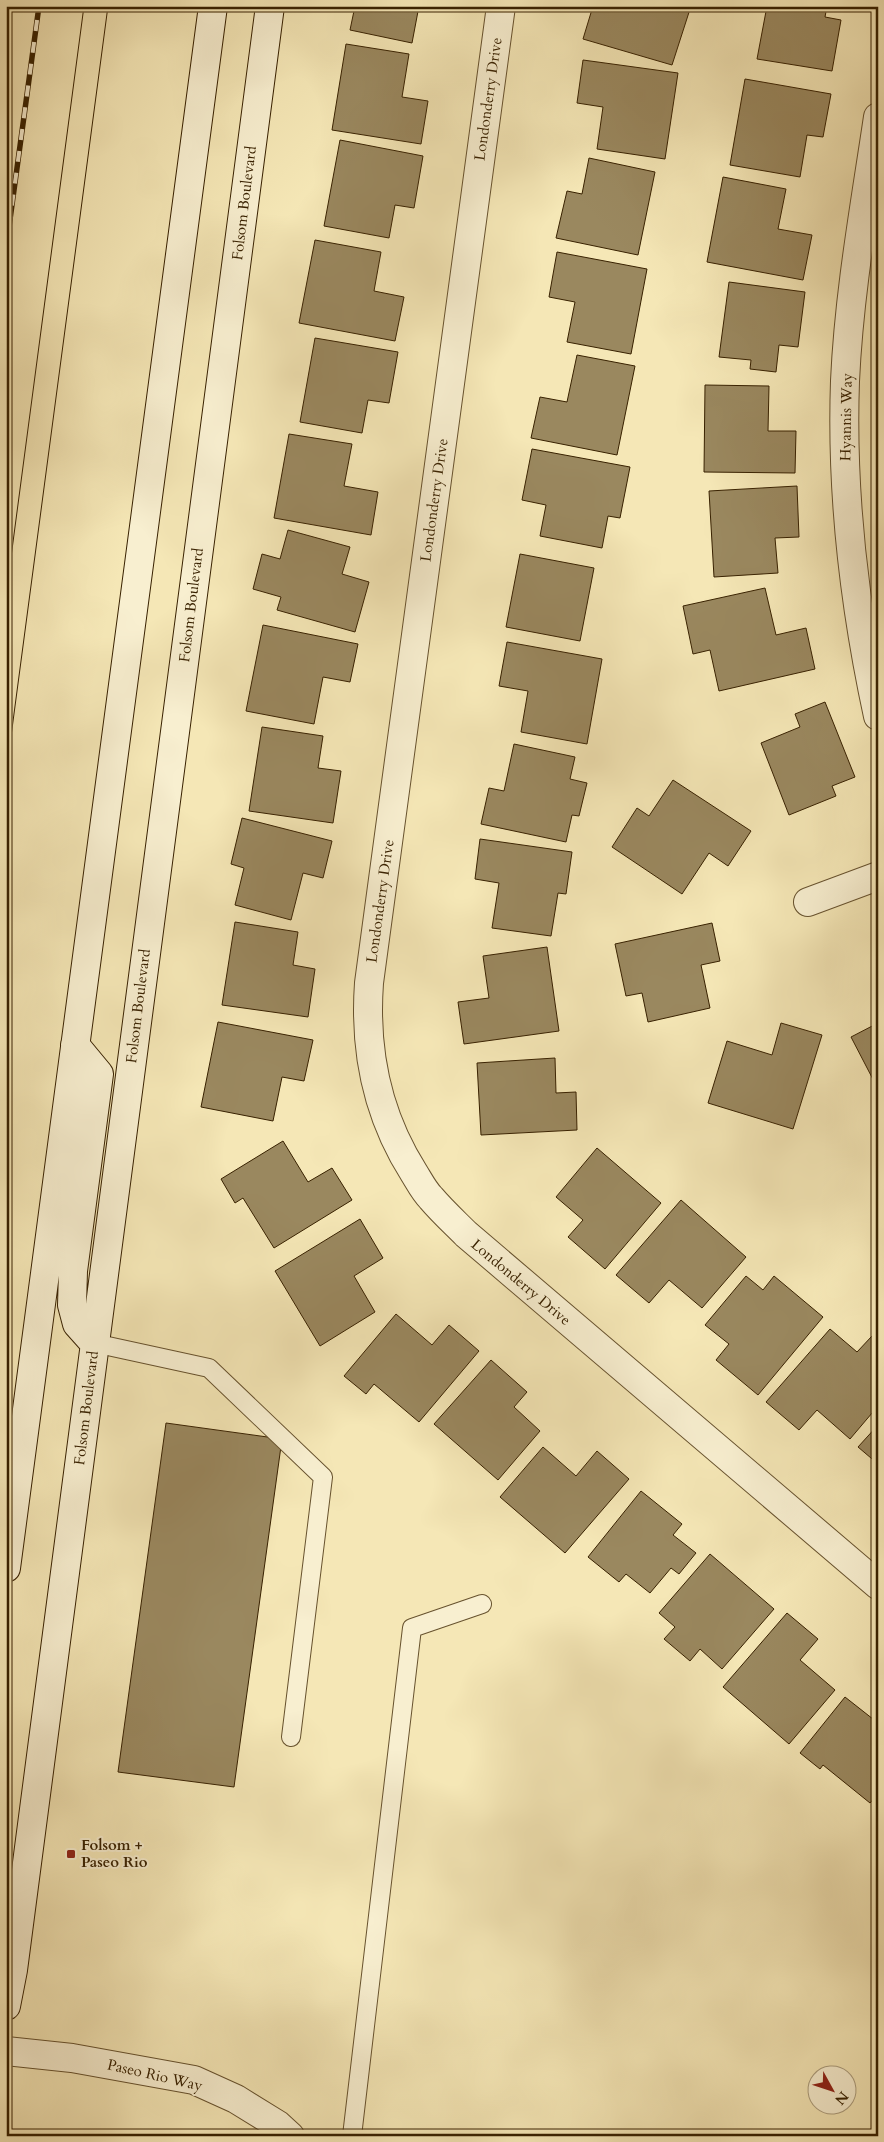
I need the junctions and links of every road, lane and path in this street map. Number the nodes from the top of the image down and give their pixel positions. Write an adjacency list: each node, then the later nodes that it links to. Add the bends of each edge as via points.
1 (213, 6): 8 (main road)
2 (270, 6): 9 (main road, Folsom Boulevard)
3 (501, 6): 11 (main road, Londonderry Drive, via 369,983 372,1067 382,1108 402,1154 430,1197 466,1234)
4 (878, 117): 5 (main road, Hyannis Way, via 852,293 845,381 845,468 854,585 862,643)
5 (878, 716)
6 (878, 876): 7 (main road)
7 (808, 902)
8 (76, 1045): 9 (main road, via 98,1074 73,1271 72,1305 77,1324); 10 (main road)
9 (94, 1343): 13 (lane, via 209,1368 323,1477); 14 (main road, Folsom Boulevard)
10 (6, 1568)
11 (878, 1586)
12 (482, 1604): 17 (lane, via 412,1628)
13 (291, 1737)
14 (6, 2006)
15 (6, 2051): 16 (main road, Paseo Rio Way, via 72,2058 194,2080 236,2099)
16 (290, 2136)
17 (352, 2136)

